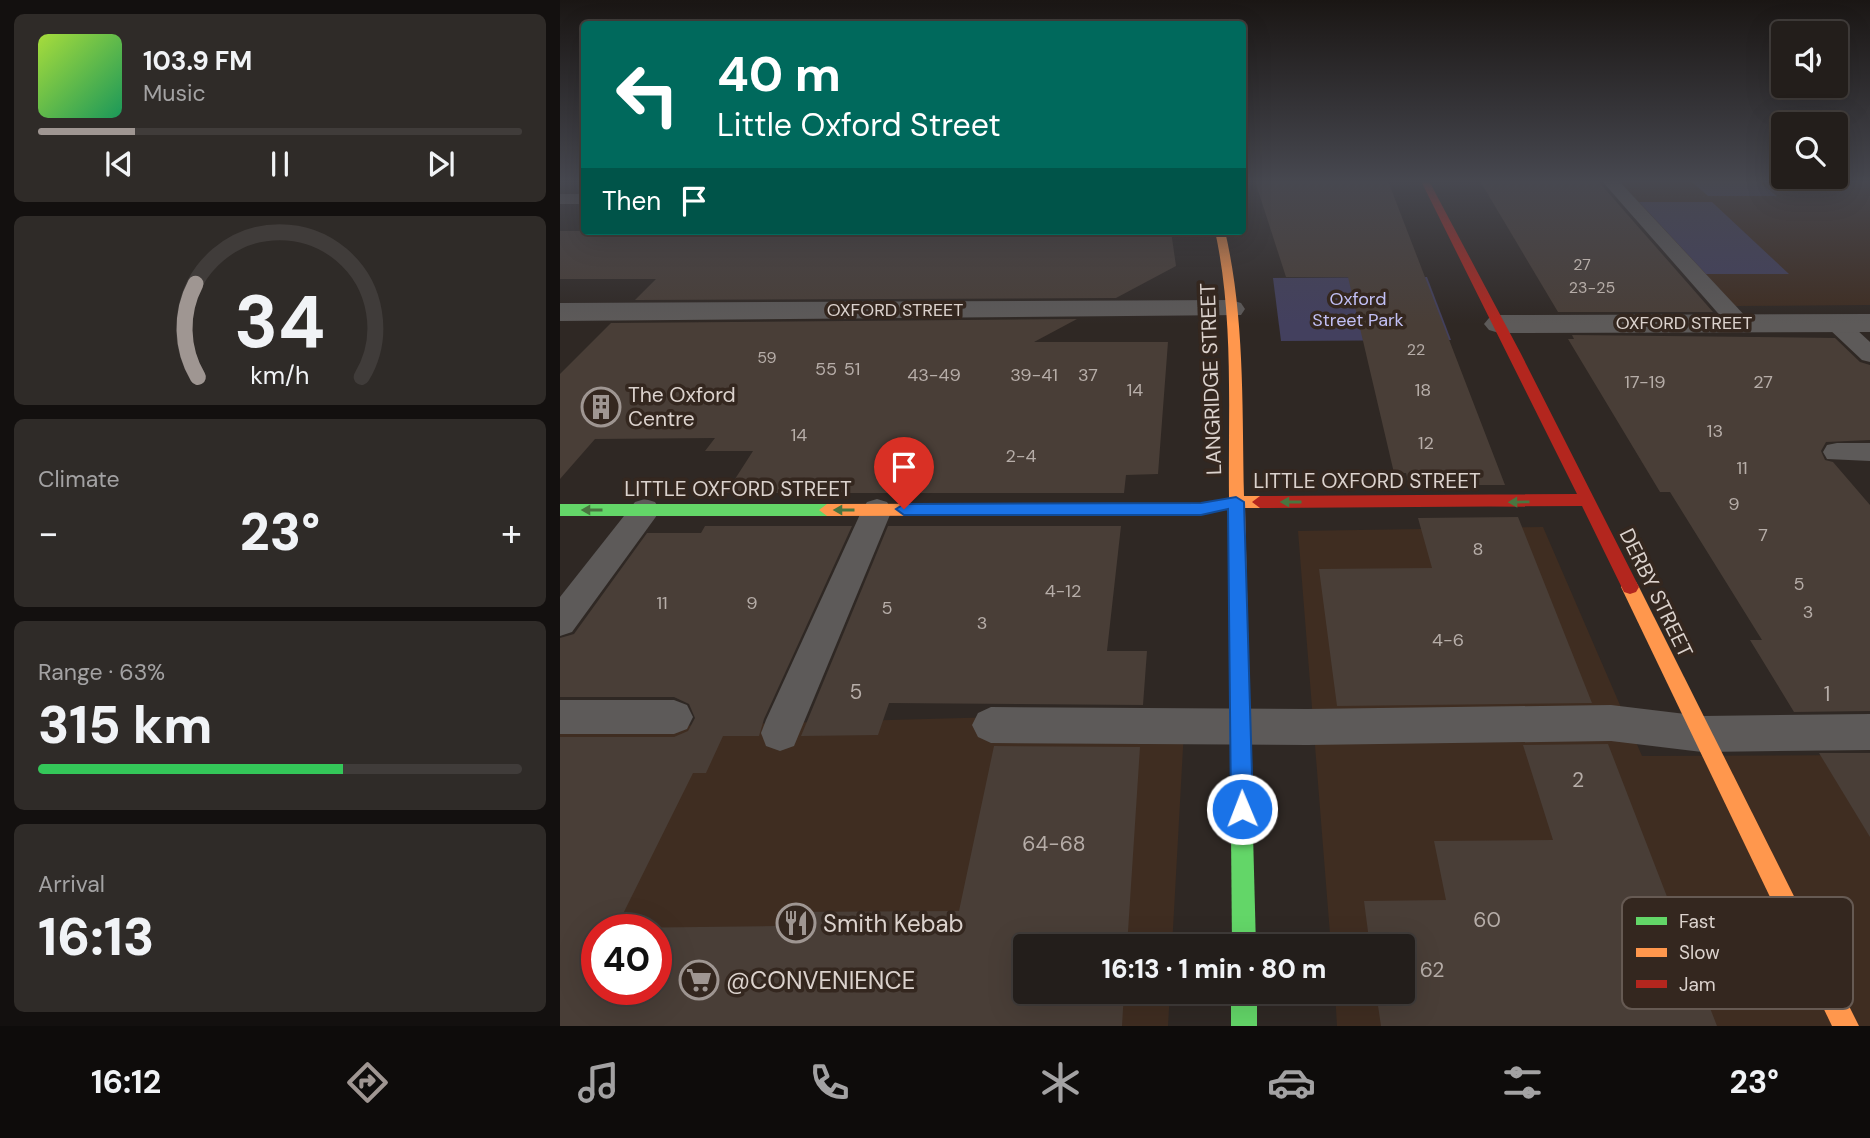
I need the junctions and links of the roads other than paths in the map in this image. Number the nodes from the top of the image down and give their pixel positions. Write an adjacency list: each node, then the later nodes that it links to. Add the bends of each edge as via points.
1 (1450, 229): 9 (street, DERBY STREET)
2 (1653, 229): 6 (lane)
3 (1221, 235): 4 (street, LANGRIDGE STREET)
4 (1231, 309): 5 (street, OXFORD STREET); 14 (street, LANGRIDGE STREET)
5 (560, 312)
6 (1739, 323): 7 (street, OXFORD STREET); 9 (street, OXFORD STREET)
7 (1836, 323): 8 (street, OXFORD STREET); 10 (lane)
8 (1870, 323)
9 (1499, 324): 13 (street, DERBY STREET)
10 (1870, 355)
11 (1837, 452): 12 (lane)
12 (1870, 452)
13 (1587, 500): 14 (street, LITTLE OXFORD STREET, one-way to 14); 25 (street, DERBY STREET)
14 (1236, 502): 17 (street, LITTLE OXFORD STREET, via 1201,509); 22 (street, LANGRIDGE STREET)
15 (560, 510): 16 (street, LITTLE OXFORD STREET, one-way to 15)
16 (645, 510): 17 (street, LITTLE OXFORD STREET, one-way to 16); 18 (lane)
17 (877, 510): 24 (lane)
18 (560, 622)
19 (560, 716): 20 (lane)
20 (674, 717)
21 (991, 725): 22 (lane)
22 (1241, 726): 25 (lane, via 1611,723); 27 (street, LANGRIDGE STREET)
23 (1870, 732): 25 (lane)
24 (780, 733)
25 (1702, 734): 26 (street, DERBY STREET)
26 (1782, 897)
27 (1244, 934)
28 (1244, 1004): 30 (street)
29 (1838, 1009): 31 (street, DERBY STREET)
30 (1244, 1026)
31 (1846, 1026)

